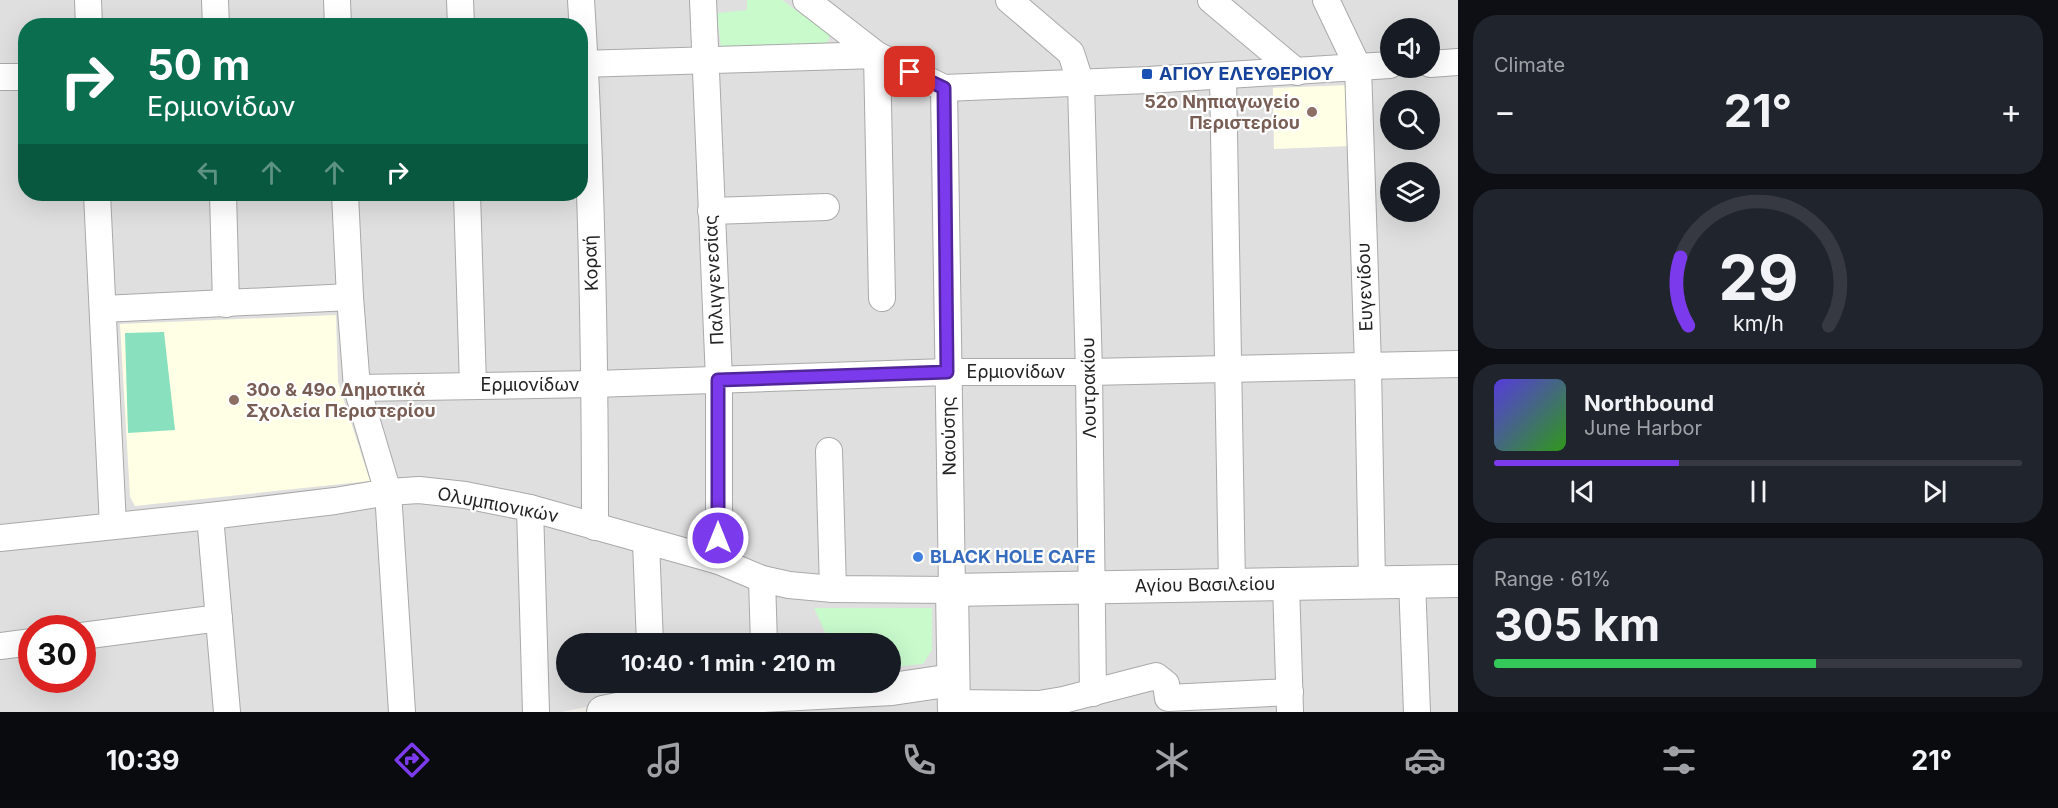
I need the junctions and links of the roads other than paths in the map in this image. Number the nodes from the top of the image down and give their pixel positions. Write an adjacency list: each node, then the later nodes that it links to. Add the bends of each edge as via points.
1 (88, 0): 11 (street)
2 (215, 0): 12 (street)
3 (337, 0): 13 (street)
4 (460, 0): 14 (street)
5 (581, 0): 15 (street, Κοραή)
6 (703, 0): 17 (street, Παλιγγενεσίας)
7 (806, 0): 16 (street)
8 (1009, 0): 27 (street, Λουτρακίου, via 1071,53)
9 (1211, 0): 23 (street)
10 (1326, 0): 22 (street, Ευγενίδου)
11 (89, 18)
12 (216, 18)
13 (338, 18)
14 (461, 18)
15 (582, 18)
16 (877, 55): 17 (street); 28 (street); 37 (street)
17 (707, 61): 20 (street); 35 (street, Παλιγγενεσίας)
18 (1458, 62): 19 (street)
19 (1440, 63)
20 (588, 64)
21 (1380, 66): 22 (street)
22 (1358, 67): 23 (street); 41 (street, Ευγενίδου)
23 (1297, 72): 24 (street)
24 (1223, 76): 27 (street); 42 (street)
25 (0, 77): 26 (street)
26 (18, 77)
27 (1082, 84): 28 (street); 44 (street, Λουτρακίου)
28 (944, 88): 43 (street, Ναούσης)
29 (588, 197): 46 (street, Κοραή)
30 (98, 201): 39 (street)
31 (222, 201): 38 (street)
32 (345, 201): 36 (street)
33 (467, 201): 47 (street)
34 (826, 207): 35 (street)
35 (711, 211): 45 (street, Παλιγγενεσίας)
36 (350, 297): 38 (street); 48 (street)
37 (882, 298)
38 (226, 304): 39 (street)
39 (103, 309): 53 (street)
40 (1458, 364): 41 (street, Ερμιονίδων)
41 (1368, 366): 42 (street, Ερμιονίδων); 61 (street, Ευγενίδου)
42 (1227, 368): 44 (street, Ερμιονίδων); 63 (street)
43 (947, 372): 44 (street, Ερμιονίδων); 45 (street, Ερμιονίδων); 66 (street, Ναούσης)
44 (1089, 372): 64 (street, Λουτρακίου)
45 (718, 380): 46 (street, Ερμιονίδων); 57 (street, Παλιγγενεσίας)
46 (595, 384): 47 (street, Ερμιονίδων); 54 (street, Κοραή)
47 (473, 385): 48 (street, Ερμιονίδων)
48 (357, 388): 50 (street)
49 (829, 451): 65 (street)
50 (388, 492): 51 (street, Ολυμπιονικών, via 419,490); 52 (street, Ολυμπιονικών); 82 (street)
51 (530, 508): 54 (street, Ολυμπιονικών); 83 (street)
52 (210, 516): 53 (street, Ολυμπιονικών); 67 (street)
53 (113, 526): 55 (street, Ολυμπιονικών)
54 (595, 527): 56 (street, Ολυμπιονικών)
55 (0, 538)
56 (646, 542): 57 (street, Ολυμπιονικών); 68 (street)
57 (718, 561): 58 (street, Ολυμπιονικών)
58 (762, 579): 65 (street, Ολυμπιονικών); 69 (street)
59 (1412, 581): 60 (street, Αγίου Βασιλείου); 61 (street, Αγίου Βασιλείου); 84 (street)
60 (1458, 581)
61 (1372, 582): 62 (street, Αγίου Βασιλείου)
62 (1286, 584): 63 (street, Αγίου Βασιλείου); 77 (street)
63 (1232, 585): 64 (street, Αγίου Βασιλείου)
64 (1091, 587): 66 (street, Αγίου Βασιλείου); 75 (street, Λουτρακίου)
65 (833, 589): 66 (street, Ολυμπιονικών)
66 (952, 590): 76 (street, Ναούσης)
67 (219, 618): 70 (street); 81 (street)
68 (650, 633)
69 (764, 633)
70 (96, 634)
71 (18, 644): 72 (street)
72 (0, 646)
73 (901, 690): 76 (street)
74 (736, 693): 78 (street)
75 (1093, 693): 79 (street, via 1156,676 1166,684); 80 (street)
76 (954, 698): 80 (street)
77 (1290, 702): 79 (street)
78 (634, 703)
79 (1168, 705)
80 (1039, 708)
81 (227, 712)
82 (402, 712)
83 (536, 712)
84 (1417, 712)

